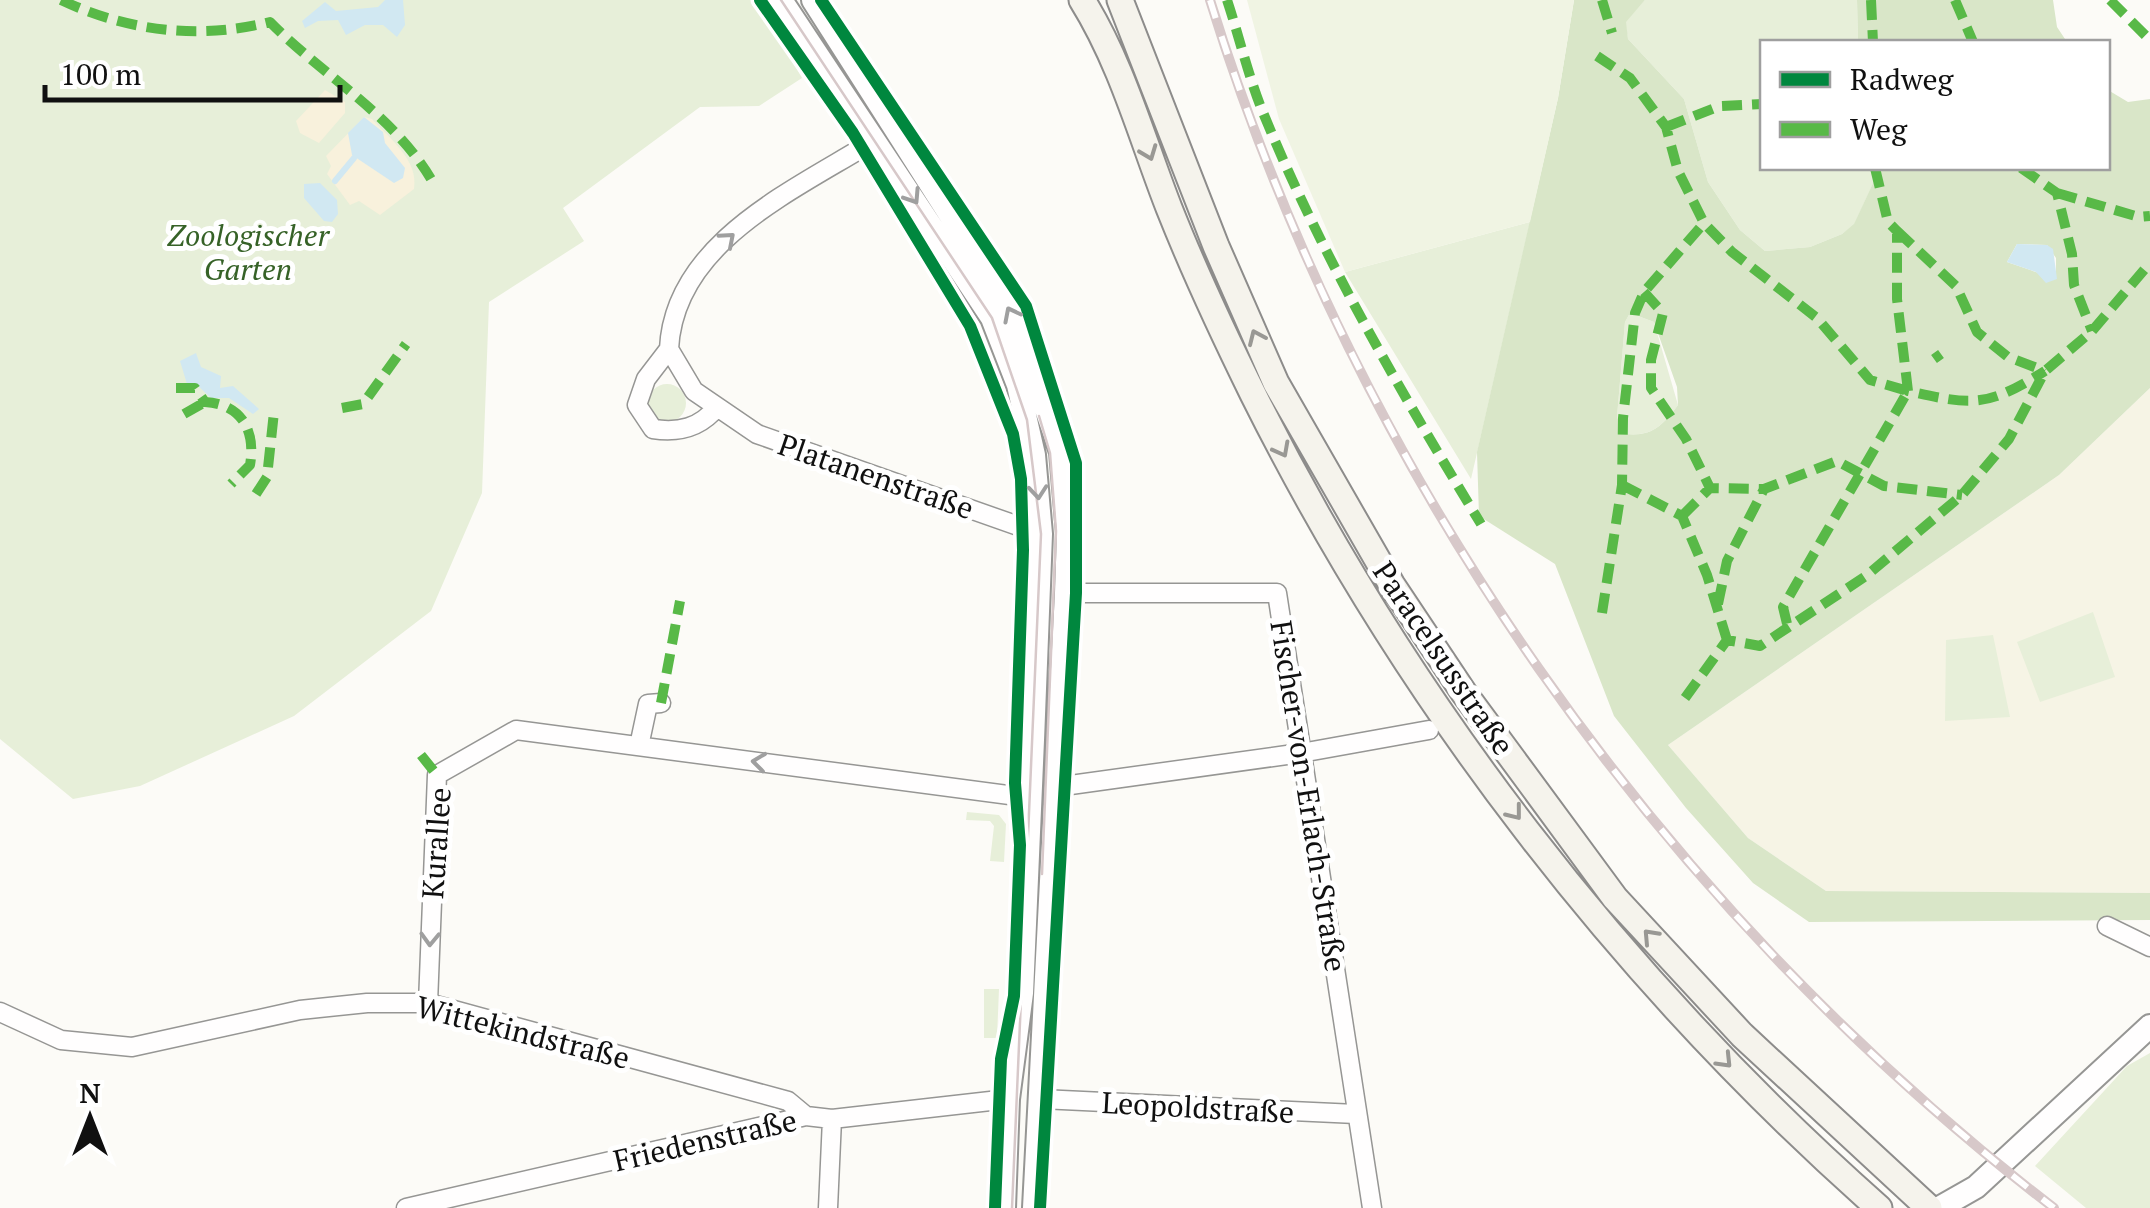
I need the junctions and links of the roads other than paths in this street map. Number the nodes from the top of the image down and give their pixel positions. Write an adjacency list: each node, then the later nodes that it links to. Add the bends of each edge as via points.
1 (782, 0): 5 (street)
2 (813, 0): 9 (street, one-way to 2, via 1060,452 1012,312)
3 (1082, 0): 11 (main road, Paracelsusstraße, one-way to 11, via 1253,393)
4 (1120, 0): 32 (main road, Paracelsusstraße, one-way to 4, via 1742,1035 1615,898 1482,720 1392,585 1276,384)
5 (875, 140): 6 (street, one-way to 5, via 670,320 691,278 722,241); 8 (street, one-way to 8, via 992,318 1027,420)
6 (668, 349): 7 (street, Platanenstraße, via 694,391); 7 (street, via 637,405 653,429 676,433 706,420)
7 (717, 407): 8 (street, Platanenstraße, via 758,434)
8 (1040, 534): 15 (street)
9 (1066, 592): 13 (street, Fischer-von-Erlach-Straße, via 1277,593); 14 (street)
10 (660, 703): 12 (street, via 648,704)
11 (1434, 719): 13 (street); 26 (main road, Paracelsusstraße, one-way to 26, via 1456,735 1604,926 1723,1059)
12 (639, 746): 15 (street, Kurallee, one-way to 12); 18 (street, Kurallee, one-way to 18, via 516,730 437,775)
13 (1301, 753): 14 (street); 23 (street, Fischer-von-Erlach-Straße)
14 (1056, 787): 15 (street); 22 (street)
15 (1031, 798): 21 (street, via 1022,993)
16 (2107, 926): 17 (street)
17 (2150, 946)
18 (428, 1004): 19 (street, Wittekindstraße, via 300,1010 132,1047 61,1040); 24 (street, Wittekindstraße, via 788,1101)
19 (0, 1012)
20 (2150, 1026): 33 (street, via 1976,1187)
21 (1008, 1099): 25 (street, Friedenstraße); 29 (street)
22 (1041, 1099): 23 (street, Leopoldstraße); 30 (street)
23 (1356, 1114): 31 (street, Fischer-von-Erlach-Straße)
24 (806, 1116): 25 (street, Friedenstraße); 27 (street, Friedenstraße)
25 (832, 1119): 28 (street)
26 (1872, 1202)
27 (406, 1208)
28 (828, 1208)
29 (1004, 1208)
30 (1034, 1208)
31 (1372, 1208)
32 (1929, 1208)
33 (1939, 1208)

